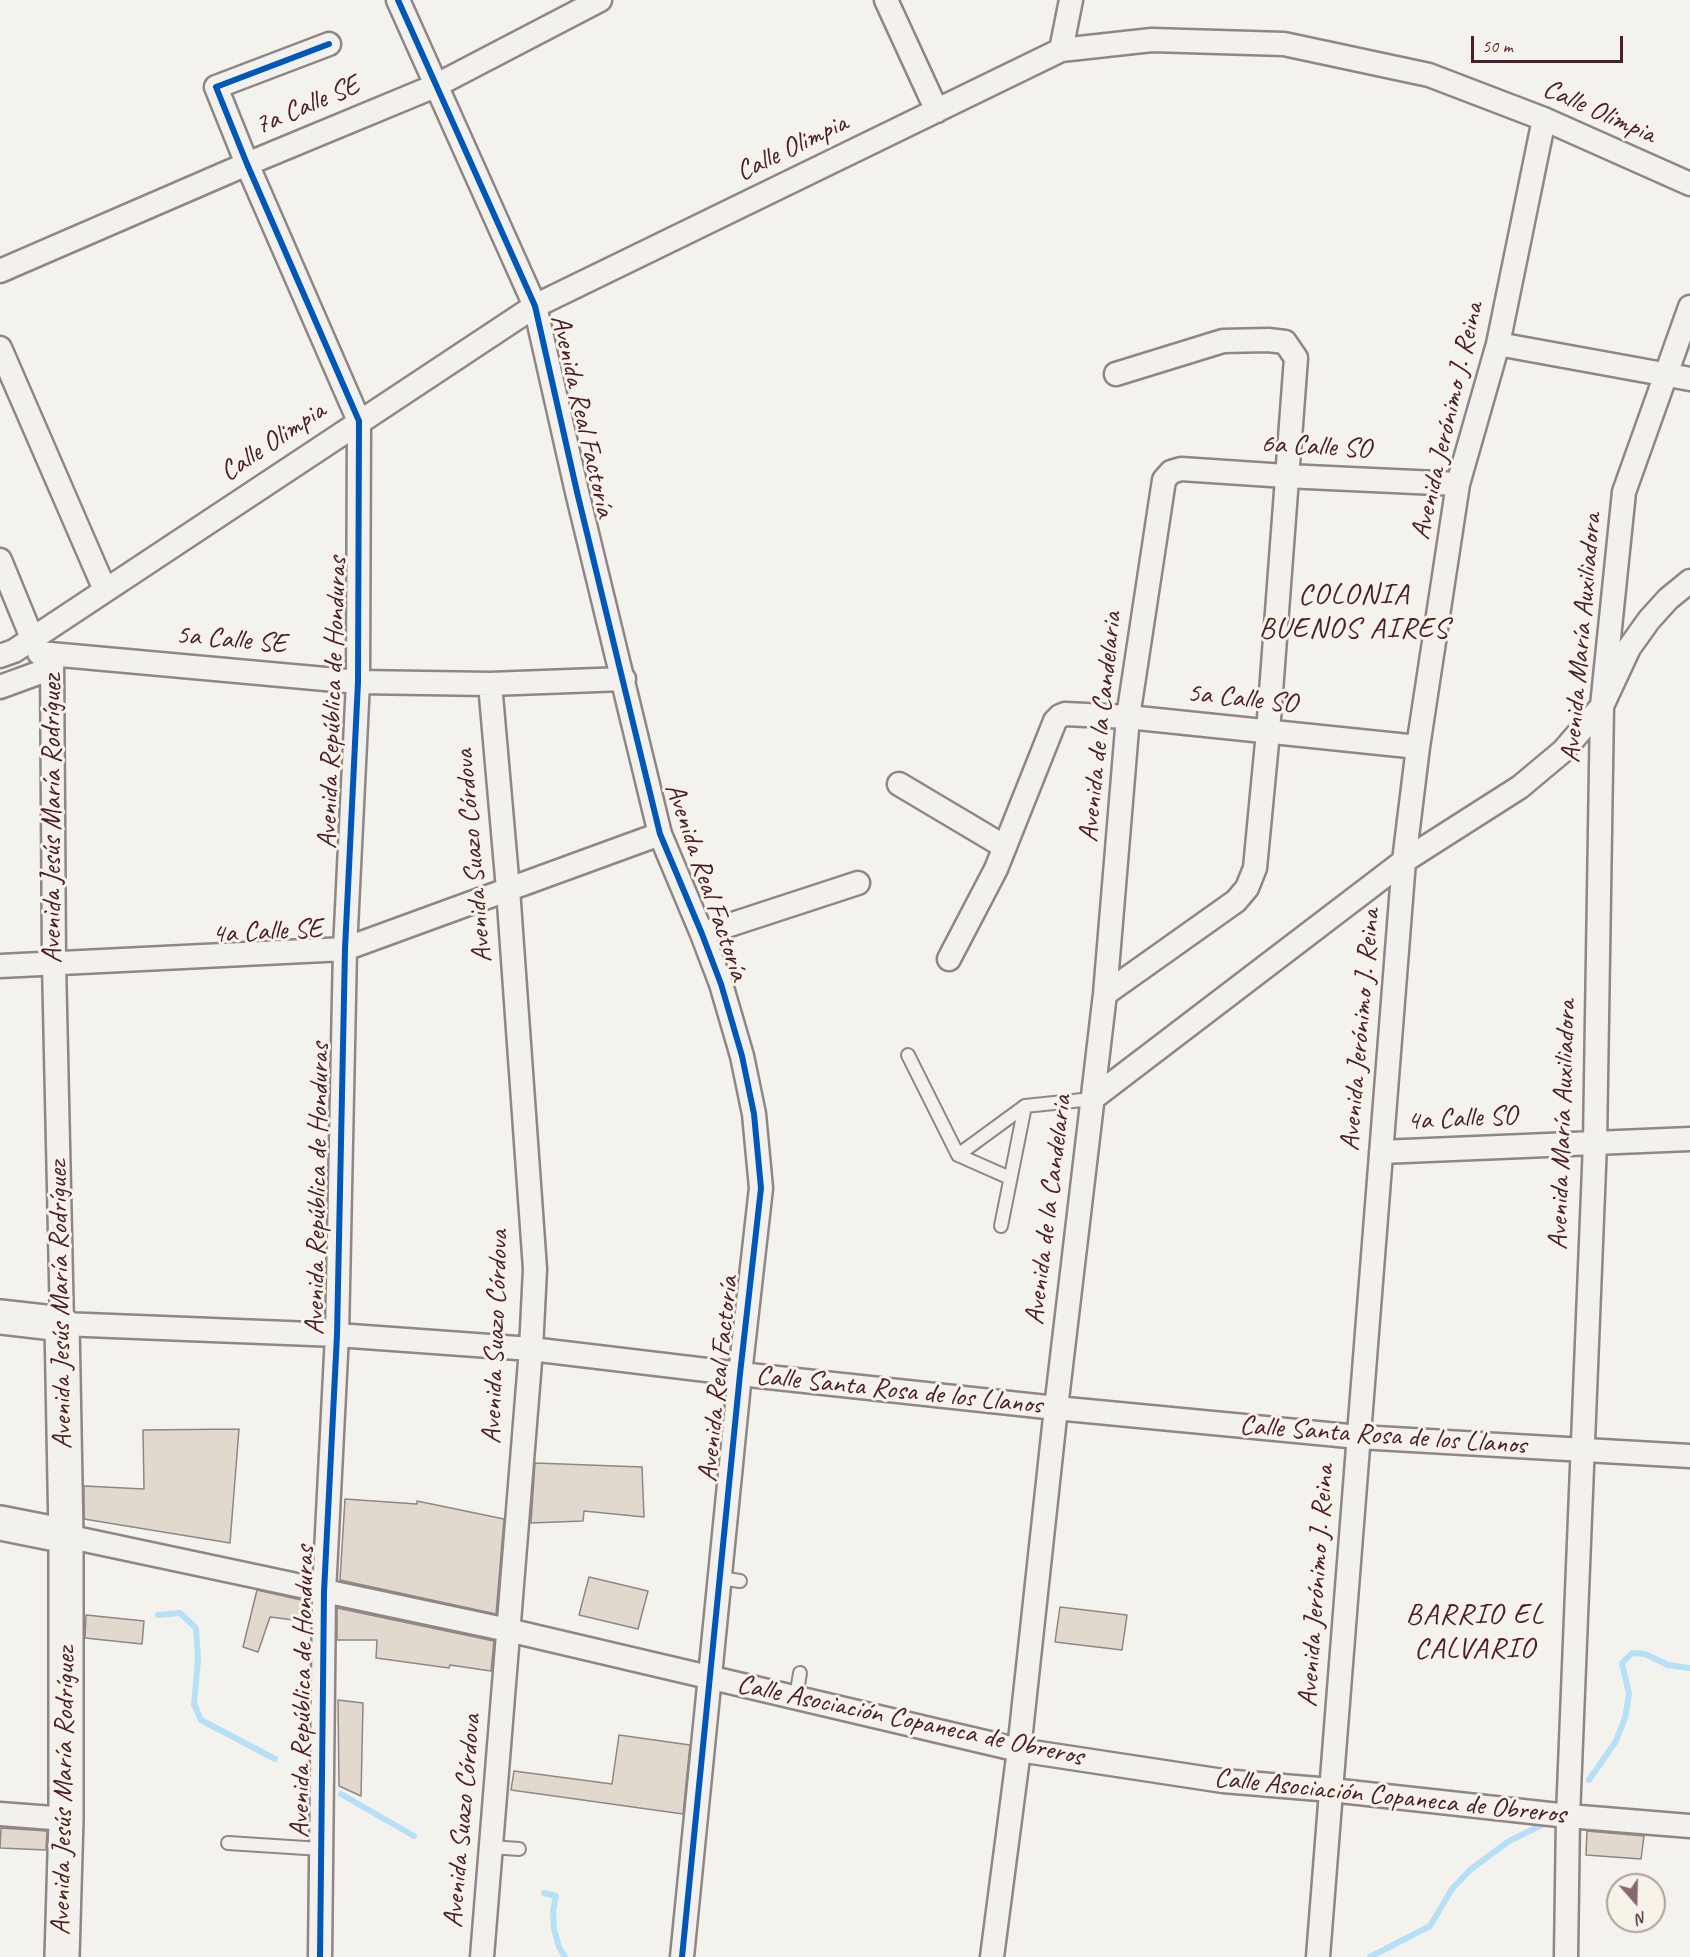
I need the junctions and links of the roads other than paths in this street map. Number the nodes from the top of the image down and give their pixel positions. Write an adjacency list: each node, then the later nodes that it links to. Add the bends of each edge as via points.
1 (398, 0): 8 (street, Avenida Real Factoría)
2 (600, 0): 5 (street, 7a Calle SE)
3 (886, 0): 9 (street)
4 (1071, 0): 7 (street)
5 (575, 5): 8 (street, 7a Calle SE)
6 (329, 44): 11 (street, via 216,87)
7 (1061, 50): 9 (street, Calle Olimpia); 10 (street, Calle Olimpia, via 1152,40 1284,44 1430,75)
8 (435, 86): 11 (street, 7a Calle SE); 14 (street, Avenida Real Factoría)
9 (937, 111): 14 (street, Calle Olimpia)
10 (1544, 119): 12 (street, Calle Olimpia); 16 (street, Avenida Jerónimo J. Reina)
11 (247, 164): 13 (street, 7a Calle SE); 21 (street)
12 (1690, 184)
13 (0, 271)
14 (535, 306): 21 (street, Calle Olimpia); 31 (street, Avenida Real Factoría)
15 (1690, 308): 19 (street, Avenida María Auxiliadora)
16 (1498, 344): 19 (street); 24 (street, Avenida Jerónimo J. Reina)
17 (0, 348): 27 (street)
18 (1116, 374): 23 (street, via 1223,341 1285,342 1296,357)
19 (1665, 374): 20 (street); 35 (street, Avenida María Auxiliadora, via 1624,492)
20 (1690, 379)
21 (359, 421): 27 (street, Calle Olimpia); 32 (street, Avenida República de Honduras)
22 (1171, 472): 23 (street, 6a Calle SO, via 1181,469); 36 (street, Avenida de la Candelaria, via 1164,480)
23 (1286, 476): 24 (street, 6a Calle SO); 37 (street)
24 (1458, 484): 38 (street, Avenida Jerónimo J. Reina)
25 (0, 560): 28 (street)
26 (1690, 581): 35 (street, via 1668,599 1629,648)
27 (105, 590): 28 (street, Calle Olimpia)
28 (32, 638): 29 (street, Calle Olimpia)
29 (7, 654): 30 (street, 5a Calle SE)
30 (52, 661): 32 (street, 5a Calle SE); 34 (street); 48 (street, Avenida Jesús María Rodríguez)
31 (624, 679): 33 (street, 5a Calle SE); 40 (street, Avenida Real Factoría)
32 (358, 682): 33 (street, 5a Calle SE); 46 (street, Avenida República de Honduras)
33 (490, 684): 44 (street, Avenida Suazo Córdova)
34 (0, 687)
35 (1602, 706): 42 (street, via 1563,751 1520,787); 55 (street, Avenida María Auxiliadora)
36 (1128, 717): 37 (street, 5a Calle SO); 41 (street, 5a Calle SO, via 1065,714 1055,721); 50 (street, Avenida de la Candelaria)
37 (1268, 732): 38 (street, 5a Calle SO); 50 (street, via 1255,868 1247,888 1236,901)
38 (1418, 747): 42 (street, Avenida Jerónimo J. Reina)
39 (899, 783): 41 (street)
40 (660, 834): 44 (street, 4a Calle SE); 45 (street, Avenida Real Factoría)
41 (1005, 847): 47 (street)
42 (1404, 861): 52 (street); 56 (street, Avenida Jerónimo J. Reina)
43 (858, 883): 45 (street)
44 (508, 889): 46 (street, 4a Calle SE); 63 (street, Avenida Suazo Córdova, via 535,1269)
45 (702, 934): 64 (street, Avenida Real Factoría, via 742,1056 759,1151 761,1188)
46 (345, 949): 48 (street, 4a Calle SE); 62 (street, Avenida República de Honduras)
47 (949, 959)
48 (54, 963): 49 (street, 4a Calle SE); 61 (street, Avenida Jesús María Rodríguez)
49 (0, 966)
50 (1105, 994): 52 (street, Avenida de la Candelaria)
51 (908, 1055): 57 (lane)
52 (1092, 1099): 53 (lane); 65 (street, Avenida de la Candelaria)
53 (1025, 1106): 57 (lane); 58 (lane)
54 (1690, 1139): 55 (street, 4a Calle SO)
55 (1595, 1143): 56 (street, 4a Calle SO); 67 (street, Avenida María Auxiliadora)
56 (1381, 1152): 66 (street, Avenida Jerónimo J. Reina)
57 (958, 1155): 58 (lane)
58 (1011, 1178): 59 (lane)
59 (1001, 1226)
60 (0, 1317): 61 (street, Calle Santa Rosa de los Llanos)
61 (62, 1324): 62 (street, Calle Santa Rosa de los Llanos); 70 (street, Avenida Jesús María Rodríguez)
62 (337, 1335): 63 (street, Calle Santa Rosa de los Llanos); 71 (street, Avenida República de Honduras)
63 (531, 1348): 64 (street, Calle Santa Rosa de los Llanos); 72 (street, Avenida Suazo Córdova)
64 (740, 1374): 65 (street, Calle Santa Rosa de los Llanos); 74 (street, Avenida Real Factoría, via 730,1579)
65 (1056, 1408): 66 (street, Calle Santa Rosa de los Llanos); 76 (street, Avenida de la Candelaria)
66 (1359, 1437): 67 (street, Calle Santa Rosa de los Llanos); 77 (street, Avenida Jerónimo J. Reina)
67 (1582, 1449): 68 (street, Calle Santa Rosa de los Llanos); 79 (street, Avenida María Auxiliadora)
68 (1690, 1456)
69 (0, 1523): 70 (street, Calle Asociación Copaneca de Obreros)
70 (66, 1536): 71 (street, Calle Asociación Copaneca de Obreros); 80 (street, Avenida Jesús María Rodríguez)
71 (324, 1592): 72 (street, Calle Asociación Copaneca de Obreros); 84 (street, Avenida República de Honduras)
72 (508, 1630): 74 (street, Calle Asociación Copaneca de Obreros); 83 (street, Avenida Suazo Córdova)
73 (800, 1673): 75 (lane)
74 (710, 1677): 75 (street, Calle Asociación Copaneca de Obreros); 89 (street, Avenida Real Factoría)
75 (796, 1697): 76 (street, Calle Asociación Copaneca de Obreros)
76 (1019, 1750): 77 (street, Calle Asociación Copaneca de Obreros, via 1223,1780); 90 (street, Avenida de la Candelaria)
77 (1331, 1790): 79 (street, Calle Asociación Copaneca de Obreros); 91 (street, Avenida Jerónimo J. Reina)
78 (0, 1815): 80 (street)
79 (1568, 1816): 81 (street, Calle Asociación Copaneca de Obreros); 92 (street, Avenida María Auxiliadora)
80 (66, 1819): 86 (street, Avenida Jesús María Rodríguez)
81 (1690, 1826)
82 (228, 1843): 84 (lane)
83 (490, 1847): 85 (lane); 88 (street, Avenida Suazo Córdova)
84 (321, 1850): 87 (street, Avenida República de Honduras)
85 (519, 1850)
86 (62, 1957)
87 (320, 1957)
88 (482, 1957)
89 (682, 1957)
90 (992, 1957)
91 (1318, 1957)
92 (1566, 1957)

